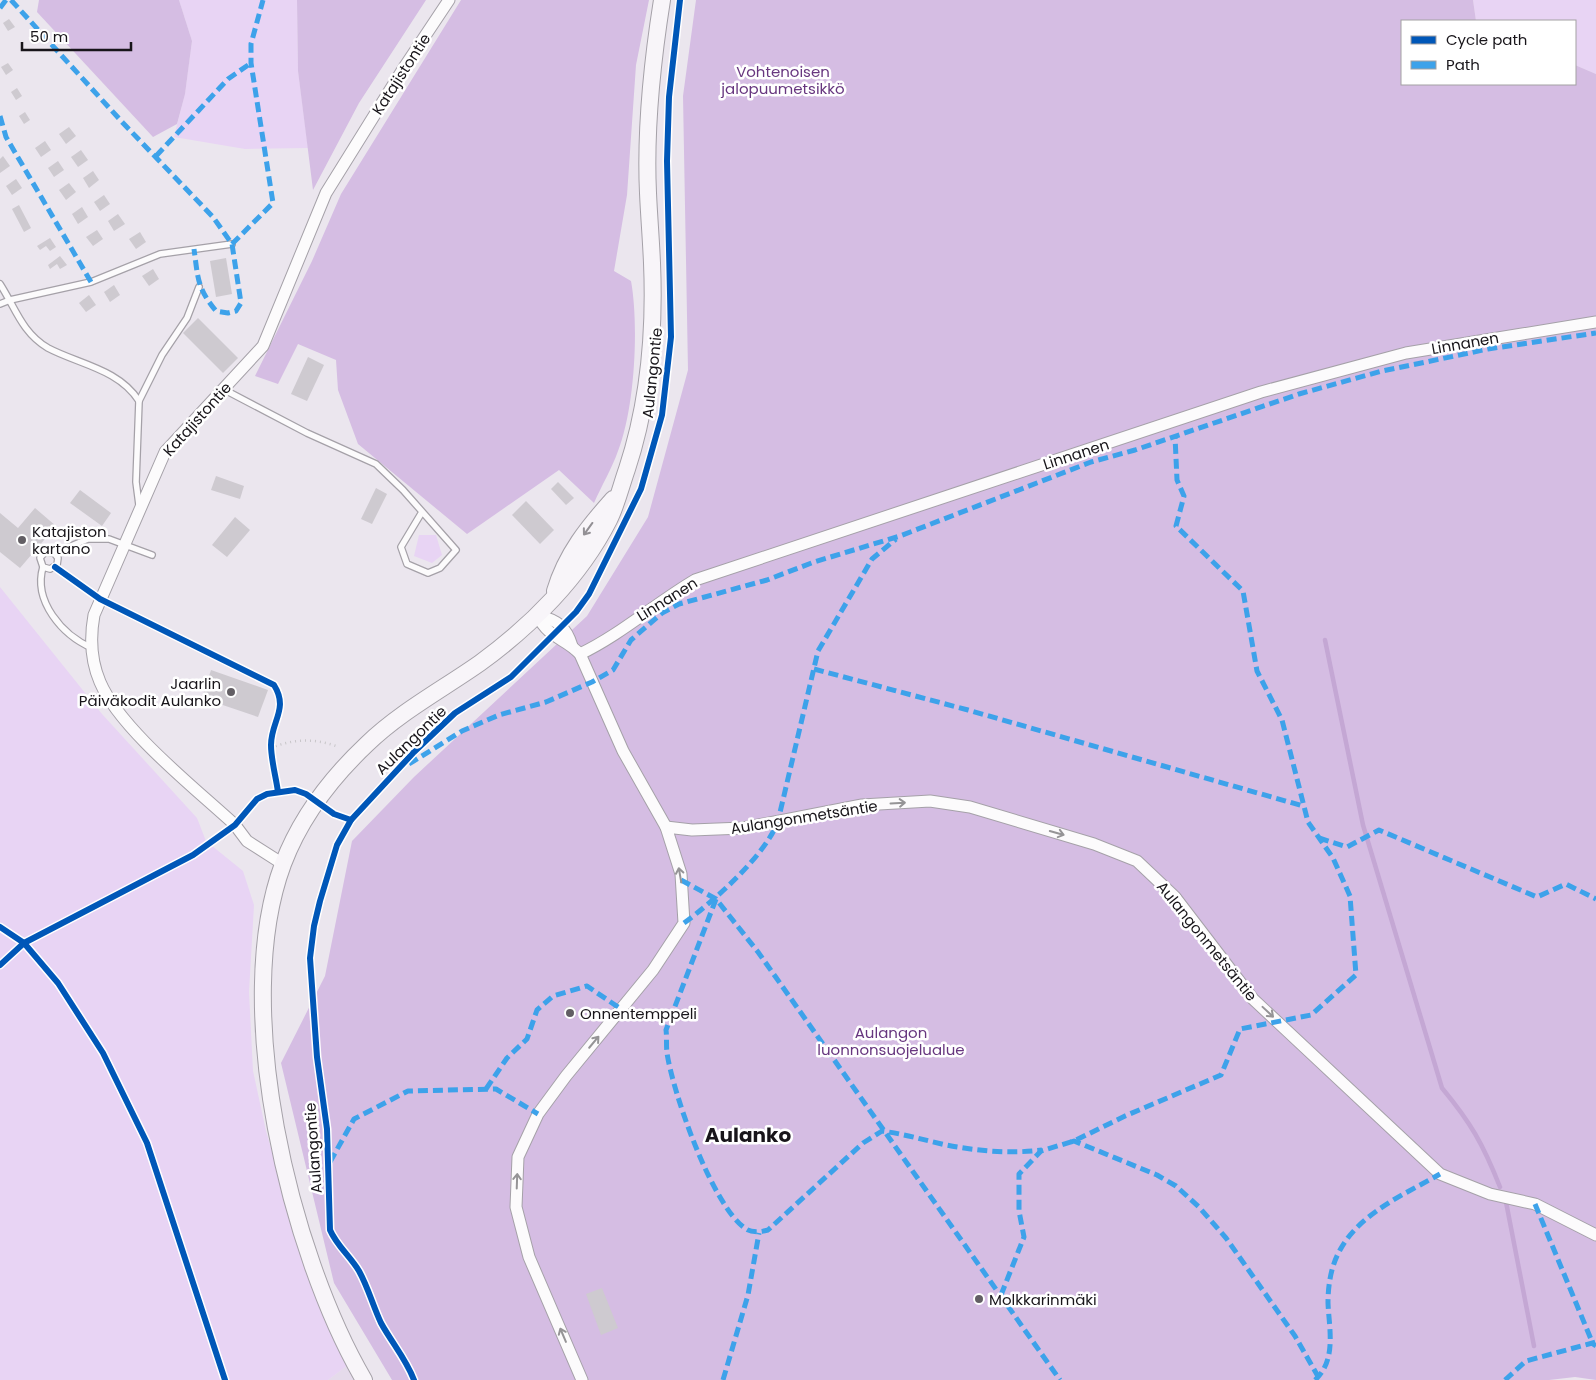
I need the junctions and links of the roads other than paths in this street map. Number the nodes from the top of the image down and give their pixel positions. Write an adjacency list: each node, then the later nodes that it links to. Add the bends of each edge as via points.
1 (449, 0): 9 (street, Katajistontie, via 326,193 264,346)
2 (662, 0): 17 (street, Aulangontie, via 649,109 648,190 653,308 650,359 638,433 619,491 572,550 554,595)
3 (232, 244): 6 (lane, via 160,254 91,282)
4 (0, 284): 6 (lane)
5 (199, 286): 10 (lane, via 187,318 162,355)
6 (10, 300): 7 (lane); 10 (lane, via 19,322 47,347 120,381 134,392)
7 (0, 304)
8 (1596, 322): 19 (street, Linnanen, via 1406,353 1262,392 695,580 594,648)
9 (223, 390): 11 (street, Katajistontie, via 165,452); 12 (lane, via 376,464)
10 (139, 401): 11 (lane, via 136,482)
11 (139, 508): 13 (street, Katajistontie)
12 (422, 512): 12 (lane, via 456,550 440,568 428,573 407,564 401,547)
13 (124, 544): 14 (lane, via 109,538 88,539); 15 (lane); 18 (street, Katajistontie, via 94,615)
14 (54, 553): 16 (lane, via 48,551 43,554 40,561); 16 (lane, via 58,558 57,565 50,569)
15 (152, 555)
16 (43, 567): 18 (lane, via 40,590 50,611 78,642)
17 (537, 615): 19 (street, via 563,625); 21 (street, Aulangontie, via 482,661 368,742 328,786 301,827)
18 (92, 648): 21 (street, Katajistontie, via 100,683 140,736 235,825 247,841)
19 (576, 650): 20 (street, via 623,751)
20 (666, 826): 22 (street, Aulangonmetsäntie, one-way to 22, via 692,830 743,828 862,806 930,802 970,807 1094,844 1136,861 1175,898 1254,998 1440,1174 1490,1194 1536,1204); 24 (street, one-way to 20, via 529,1256 516,1207 518,1157 544,1107 566,1076 653,970 684,924 681,874)
21 (283, 864): 23 (street, Aulangontie, via 263,961 264,1045 275,1124 312,1259 330,1309)
22 (1596, 1235)
23 (364, 1380)
24 (582, 1380)

